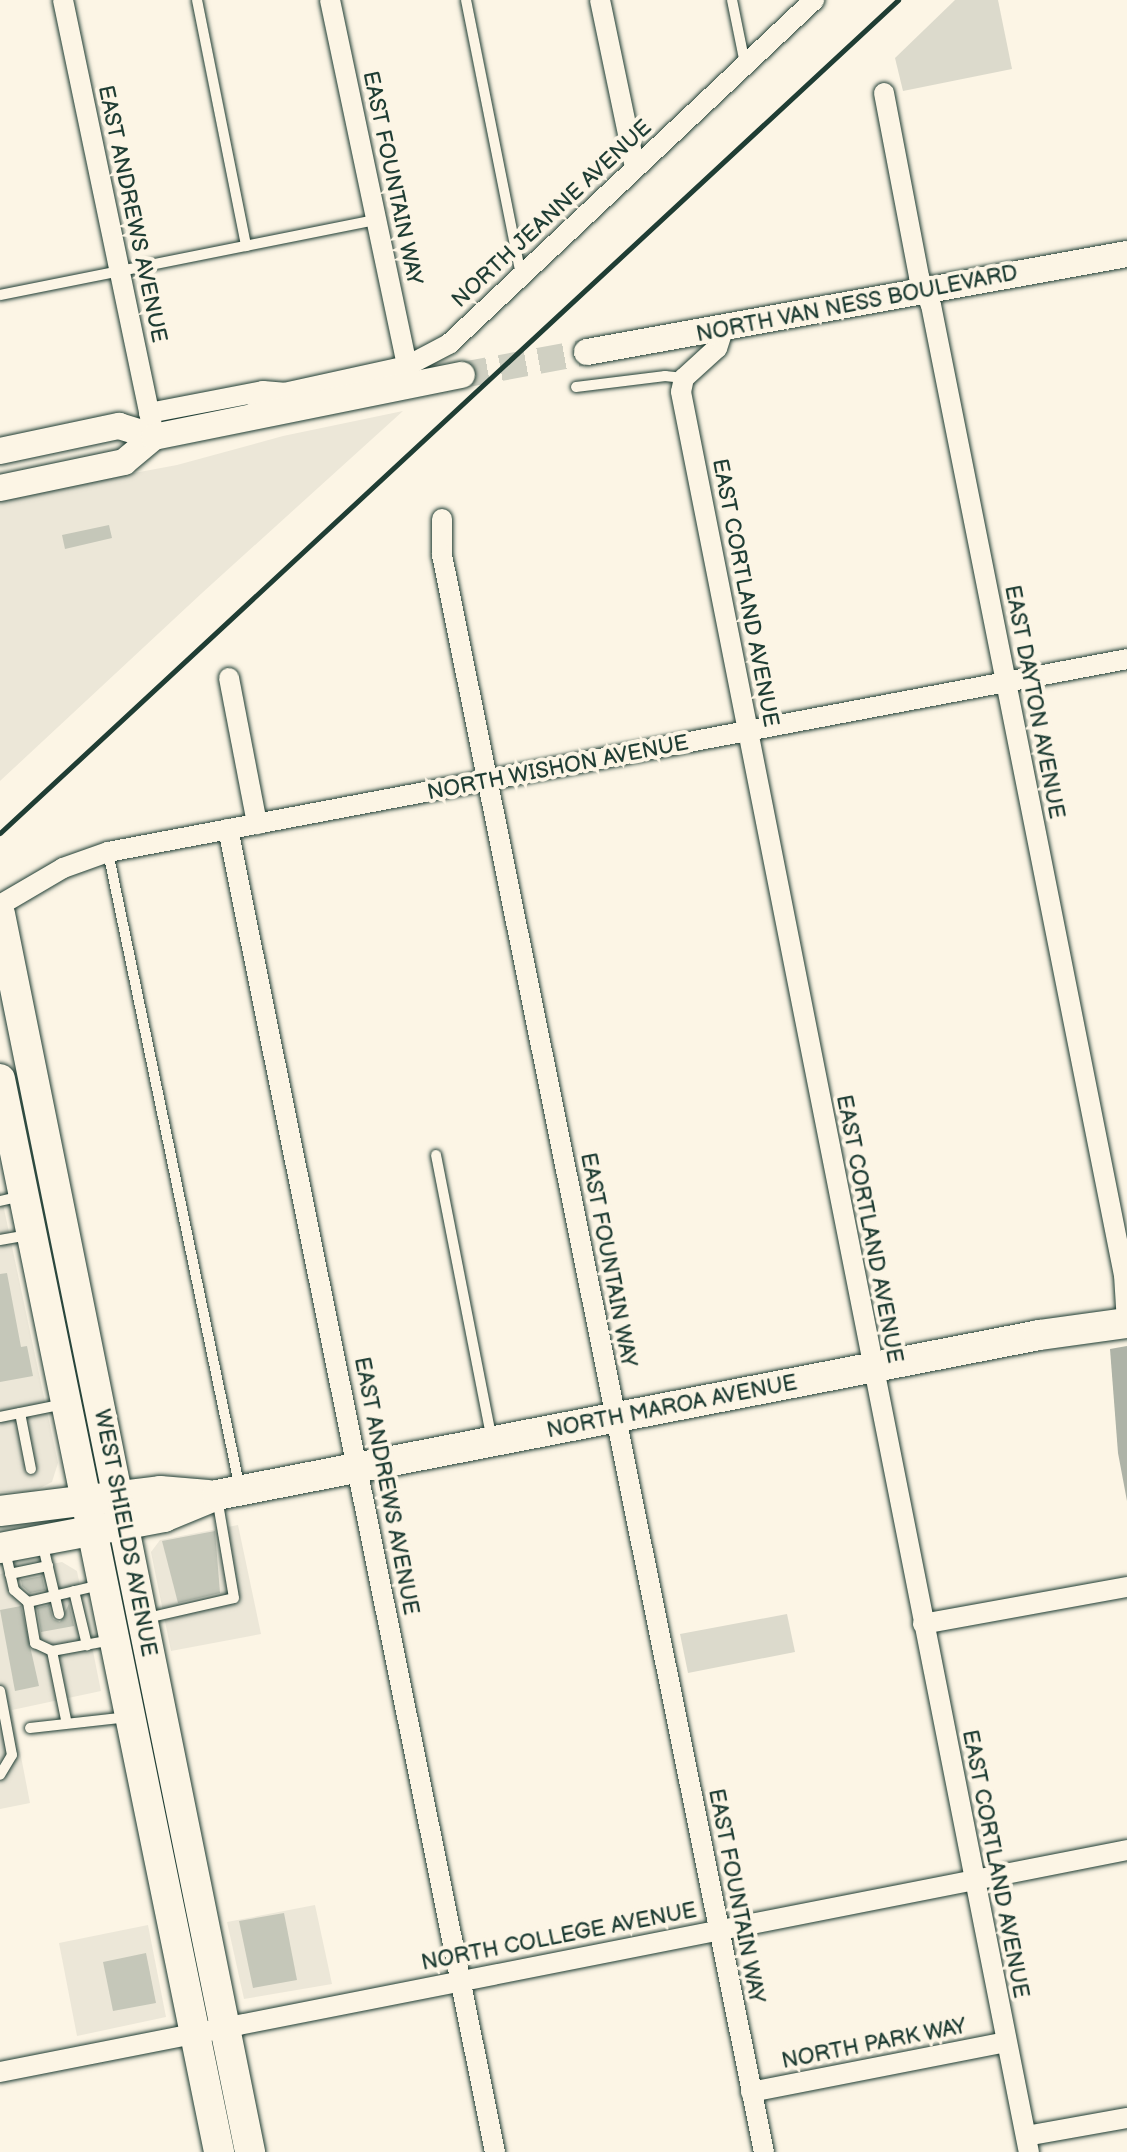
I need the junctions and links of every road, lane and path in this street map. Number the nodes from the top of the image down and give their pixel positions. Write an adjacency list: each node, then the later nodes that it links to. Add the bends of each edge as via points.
1 (63, 0): 14 (street, EAST ANDREWS AVENUE)
2 (197, 0): 12 (lane)
3 (330, 0): 11 (street, EAST FOUNTAIN WAY)
4 (466, 0): 15 (lane)
5 (600, 0): 10 (street)
6 (732, 0): 8 (lane)
7 (814, 0): 8 (street, NORTH JEANNE AVENUE)
8 (745, 64): 10 (street, NORTH JEANNE AVENUE)
9 (884, 93): 16 (street, EAST DAYTON AVENUE)
10 (635, 167): 15 (street, NORTH JEANNE AVENUE)
11 (377, 220): 12 (lane); 20 (street, EAST FOUNTAIN WAY)
12 (246, 246): 14 (lane)
13 (1127, 254): 16 (street, NORTH VAN NESS BOULEVARD)
14 (119, 271): 17 (lane); 26 (street, EAST ANDREWS AVENUE)
15 (521, 275): 20 (street, NORTH JEANNE AVENUE, via 449,344)
16 (925, 292): 18 (street, NORTH VAN NESS BOULEVARD); 32 (street, EAST DAYTON AVENUE)
17 (0, 295)
18 (723, 330): 19 (street, NORTH VAN NESS BOULEVARD); 22 (street, via 717,348)
19 (587, 352)
20 (407, 366): 24 (street, NORTH JEANNE AVENUE)
21 (462, 375): 25 (street)
22 (684, 378): 23 (lane); 33 (street, EAST CORTLAND AVENUE, via 681,392)
23 (576, 387)
24 (284, 393): 25 (street, NORTH JEANNE AVENUE); 26 (street, NORTH JEANNE AVENUE, via 263,391)
25 (241, 420): 26 (street)
26 (151, 425): 27 (street, via 119,426); 28 (street, via 124,462)
27 (0, 451)
28 (0, 488)
29 (442, 519): 34 (street, EAST FOUNTAIN WAY, via 442,555)
30 (1127, 659): 32 (street, NORTH WISHON AVENUE)
31 (229, 678): 35 (street)
32 (1005, 682): 33 (street, NORTH WISHON AVENUE); 46 (street, EAST DAYTON AVENUE)
33 (747, 733): 34 (street, NORTH WISHON AVENUE); 48 (street, EAST CORTLAND AVENUE)
34 (487, 782): 35 (street, NORTH WISHON AVENUE); 52 (street, EAST FOUNTAIN WAY)
35 (257, 824): 36 (street, NORTH WISHON AVENUE)
36 (228, 829): 37 (street, NORTH WISHON AVENUE); 55 (street, EAST ANDREWS AVENUE)
37 (108, 852): 38 (street, NORTH WISHON AVENUE, via 63,868); 56 (lane)
38 (0, 905)
39 (0, 914): 58 (main road, WEST SHIELDS AVENUE)
40 (0, 1079): 41 (main road, WEST SHIELDS AVENUE)
41 (8, 1154): 43 (main road, WEST SHIELDS AVENUE)
42 (436, 1155): 53 (lane)
43 (12, 1198): 44 (main road, WEST SHIELDS AVENUE)
44 (32, 1234): 45 (lane); 49 (main road, WEST SHIELDS AVENUE)
45 (0, 1240)
46 (1126, 1275): 47 (street, EAST DAYTON AVENUE)
47 (1127, 1323): 48 (main road, NORTH MAROA AVENUE)
48 (872, 1368): 52 (main road, NORTH MAROA AVENUE); 68 (street, EAST CORTLAND AVENUE)
49 (66, 1404): 50 (lane); 59 (main road, WEST SHIELDS AVENUE)
50 (20, 1413): 51 (lane); 54 (lane)
51 (0, 1417)
52 (616, 1418): 53 (main road, NORTH MAROA AVENUE); 80 (street, EAST FOUNTAIN WAY)
53 (493, 1442): 55 (main road, NORTH MAROA AVENUE)
54 (31, 1469)
55 (358, 1469): 56 (main road, NORTH MAROA AVENUE); 81 (street, EAST ANDREWS AVENUE)
56 (229, 1493): 58 (main road, NORTH MAROA AVENUE, via 160,1491); 67 (lane, via 234,1598)
57 (0, 1511): 59 (main road)
58 (121, 1511): 59 (main road, NORTH MAROA AVENUE); 67 (main road, WEST SHIELDS AVENUE)
59 (89, 1516): 60 (main road, NORTH MAROA AVENUE); 63 (main road, WEST SHIELDS AVENUE)
60 (45, 1553): 61 (main road, NORTH MAROA AVENUE); 64 (lane)
61 (5, 1556): 65 (lane, via 14,1590)
62 (1127, 1587): 68 (street)
63 (88, 1588): 64 (lane); 70 (main road, WEST SHIELDS AVENUE)
64 (55, 1596): 65 (lane); 66 (lane)
65 (28, 1602): 72 (lane, via 35,1643)
66 (59, 1614)
67 (143, 1619): 82 (main road, WEST SHIELDS AVENUE)
68 (923, 1624): 79 (street, EAST CORTLAND AVENUE)
69 (63, 1634): 71 (lane)
70 (101, 1642): 71 (lane); 74 (main road, WEST SHIELDS AVENUE)
71 (66, 1648): 72 (lane)
72 (52, 1651): 75 (lane)
73 (0, 1691): 77 (lane, via 12,1755)
74 (130, 1717): 75 (lane); 83 (main road, WEST SHIELDS AVENUE)
75 (66, 1720): 76 (lane)
76 (30, 1728)
77 (0, 1775)
78 (1127, 1850): 79 (street, NORTH COLLEGE AVENUE)
79 (974, 1880): 80 (street, NORTH COLLEGE AVENUE); 84 (street, EAST CORTLAND AVENUE)
80 (719, 1930): 81 (street, NORTH COLLEGE AVENUE); 86 (street, EAST FOUNTAIN WAY)
81 (460, 1981): 82 (street, NORTH COLLEGE AVENUE); 91 (street, EAST ANDREWS AVENUE)
82 (225, 2027): 83 (street, NORTH COLLEGE AVENUE); 90 (main road, WEST SHIELDS AVENUE)
83 (195, 2033): 85 (street, NORTH COLLEGE AVENUE); 89 (main road, WEST SHIELDS AVENUE)
84 (1006, 2042): 86 (street, NORTH PARK WAY); 88 (street, EAST CORTLAND AVENUE)
85 (0, 2072)
86 (751, 2092): 92 (street, EAST FOUNTAIN WAY)
87 (1127, 2118): 88 (street)
88 (1028, 2144)
89 (219, 2152)
90 (250, 2152)
91 (495, 2152)
92 (764, 2152)

